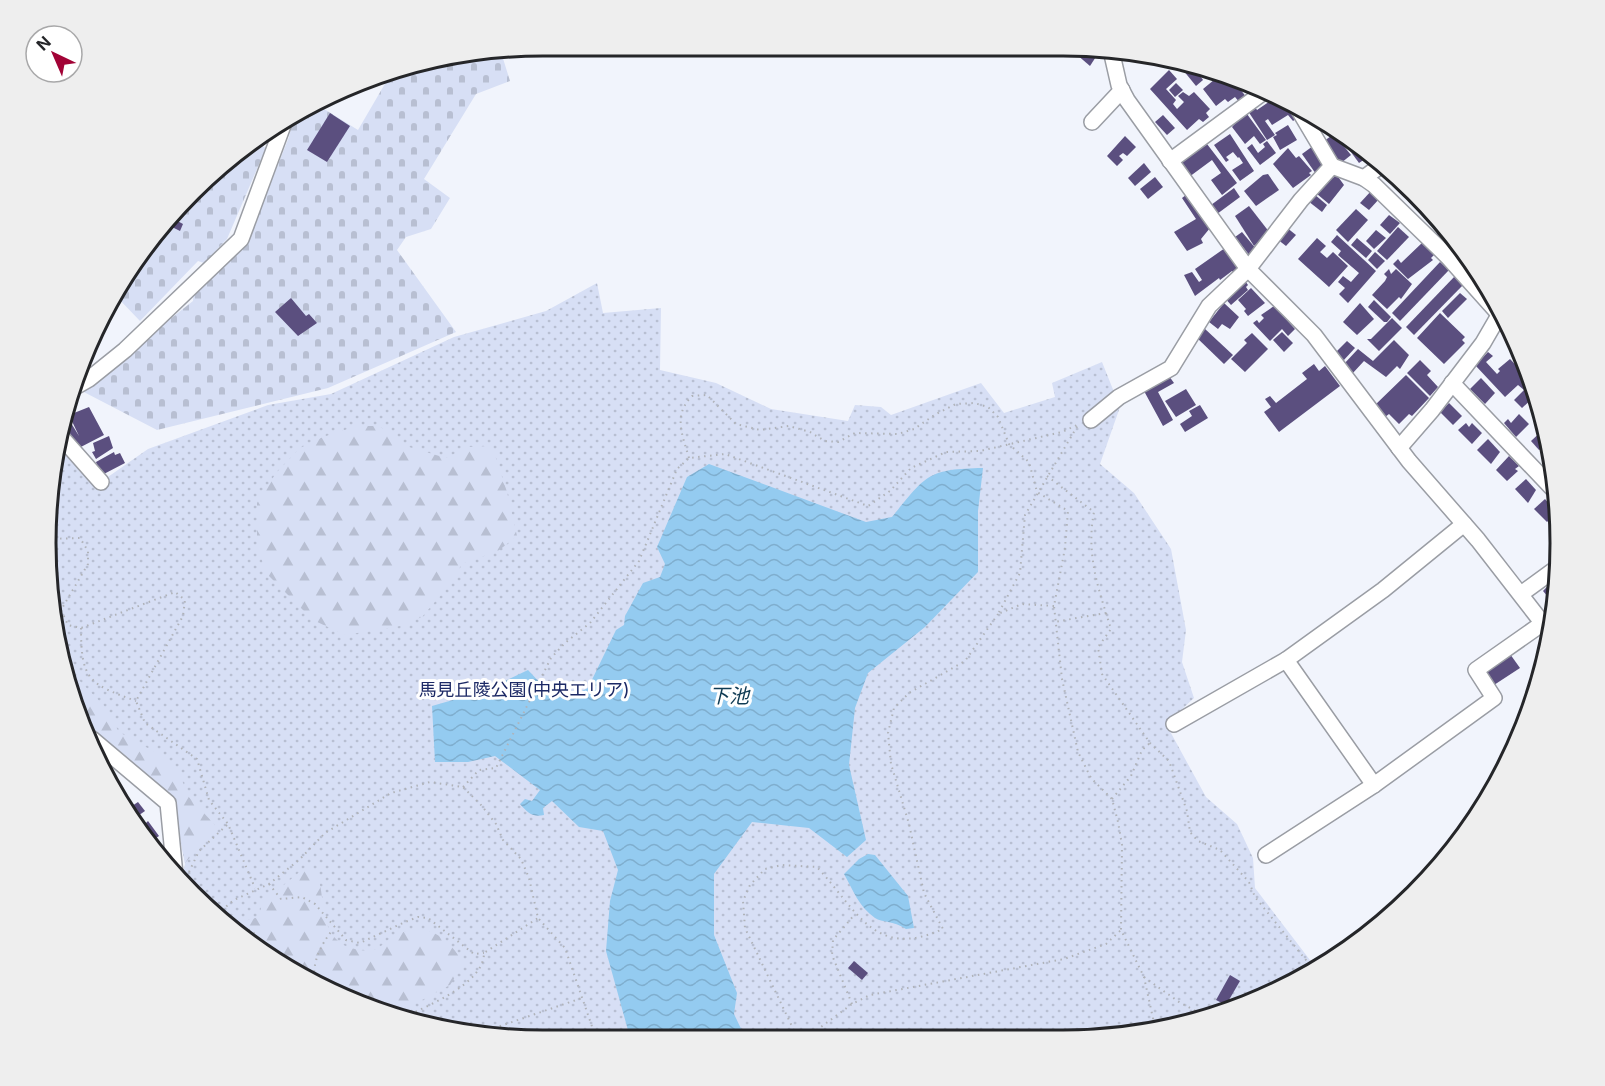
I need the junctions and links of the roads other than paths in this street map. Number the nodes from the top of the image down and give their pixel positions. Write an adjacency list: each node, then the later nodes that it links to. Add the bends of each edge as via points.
1 (1113, 59): 2 (street)
2 (1122, 90): 5 (street); 7 (street)
3 (1257, 97): 7 (street)
4 (1305, 120): 8 (street)
5 (1092, 122)
6 (280, 133): 14 (street, via 241,239 125,350)
7 (1170, 161): 11 (street)
8 (1332, 166): 10 (street); 11 (street)
9 (1375, 170): 10 (street)
10 (1364, 178): 12 (street)
11 (1248, 269): 16 (street, via 1209,306 1171,368 1119,397); 18 (street, via 1314,335)
12 (1478, 289)
13 (1496, 321): 15 (street)
14 (83, 381)
15 (1452, 383): 18 (street); 19 (street)
16 (1085, 422)
17 (66, 443): 20 (street)
18 (1399, 448): 21 (street)
19 (1545, 481)
20 (101, 482)
21 (1464, 524): 23 (street); 26 (street, via 1383,590)
22 (1548, 574): 23 (street)
23 (1521, 594): 24 (street)
24 (1542, 623)
25 (1541, 633): 29 (street, via 1476,670 1494,698)
26 (1286, 660): 27 (street); 29 (street)
27 (1174, 724)
28 (100, 746): 31 (street, via 168,803)
29 (1374, 785): 30 (street)
30 (1266, 855)
31 (180, 868)

